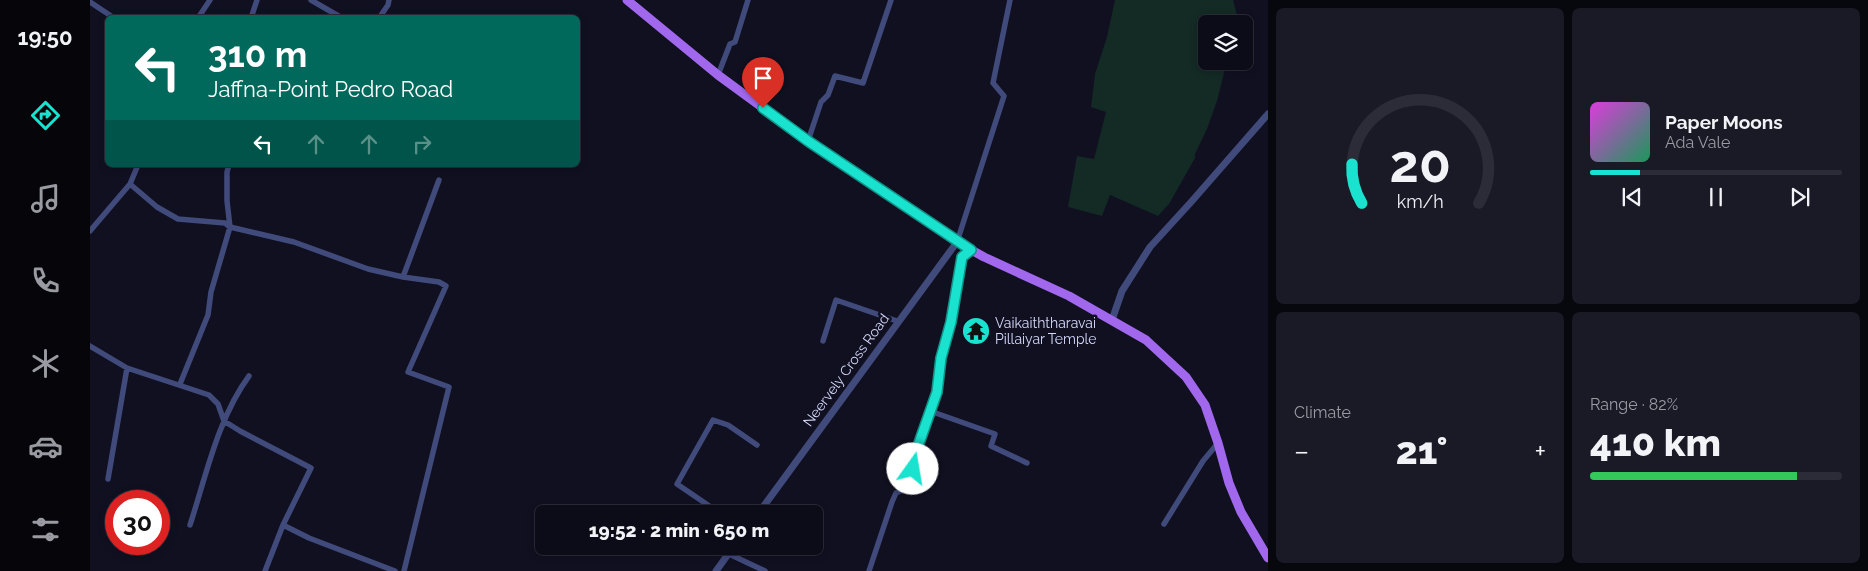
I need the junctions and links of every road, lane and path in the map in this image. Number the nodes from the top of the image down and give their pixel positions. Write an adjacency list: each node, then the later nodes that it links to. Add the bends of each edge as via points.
1 (210, 0): 11 (street)
2 (257, 0): 12 (street)
3 (311, 0): 13 (street)
4 (389, 0): 14 (street)
5 (628, 0): 15 (main road)
6 (748, 0): 15 (street, via 735,42 730,44)
7 (890, 0): 17 (street, via 864,83 835,76)
8 (1010, 0): 24 (street, via 993,83 1004,96)
9 (90, 2): 10 (street)
10 (110, 15)
11 (200, 15)
12 (252, 15)
13 (337, 15)
14 (380, 15)
15 (718, 75): 17 (main road)
16 (1268, 114): 27 (street, via 1150,247 1122,291)
17 (808, 141): 24 (main road)
18 (137, 167): 21 (street)
19 (228, 167): 22 (street)
20 (439, 180): 26 (street)
21 (130, 184): 22 (street, via 157,207 178,219 225,223); 23 (street)
22 (230, 227): 26 (street, via 294,242 368,269); 33 (street, via 211,292 208,315)
23 (90, 231)
24 (957, 242): 25 (main road); 28 (street, Neervely Cross Road)
25 (971, 250): 27 (main road); 34 (street, via 962,257 937,392)
26 (404, 277): 50 (street, via 446,286 408,372 449,387)
27 (1112, 320): 36 (main road, via 1146,340 1186,378 1205,405)
28 (897, 321): 29 (street, via 836,300); 41 (street, Neervely Cross Road)
29 (822, 341)
30 (90, 346): 31 (street)
31 (127, 368): 33 (street); 39 (street)
32 (249, 376): 35 (street)
33 (180, 384): 35 (street, via 209,395 218,404)
34 (930, 411): 38 (street, via 995,434 991,446); 53 (street, via 906,488 896,493)
35 (224, 420): 43 (street); 44 (street, via 311,468)
36 (1218, 443): 42 (street); 47 (main road, via 1241,512)
37 (758, 445): 40 (street, via 728,425 713,420 677,484)
38 (1027, 463)
39 (108, 479)
40 (708, 505)
41 (764, 505)
42 (1164, 524)
43 (190, 525)
44 (283, 525): 48 (street); 49 (street)
45 (728, 555): 51 (street)
46 (731, 555): 52 (street)
47 (1268, 558)
48 (265, 571)
49 (395, 571)
50 (404, 571)
51 (716, 571)
52 (765, 571)
53 (869, 571)

